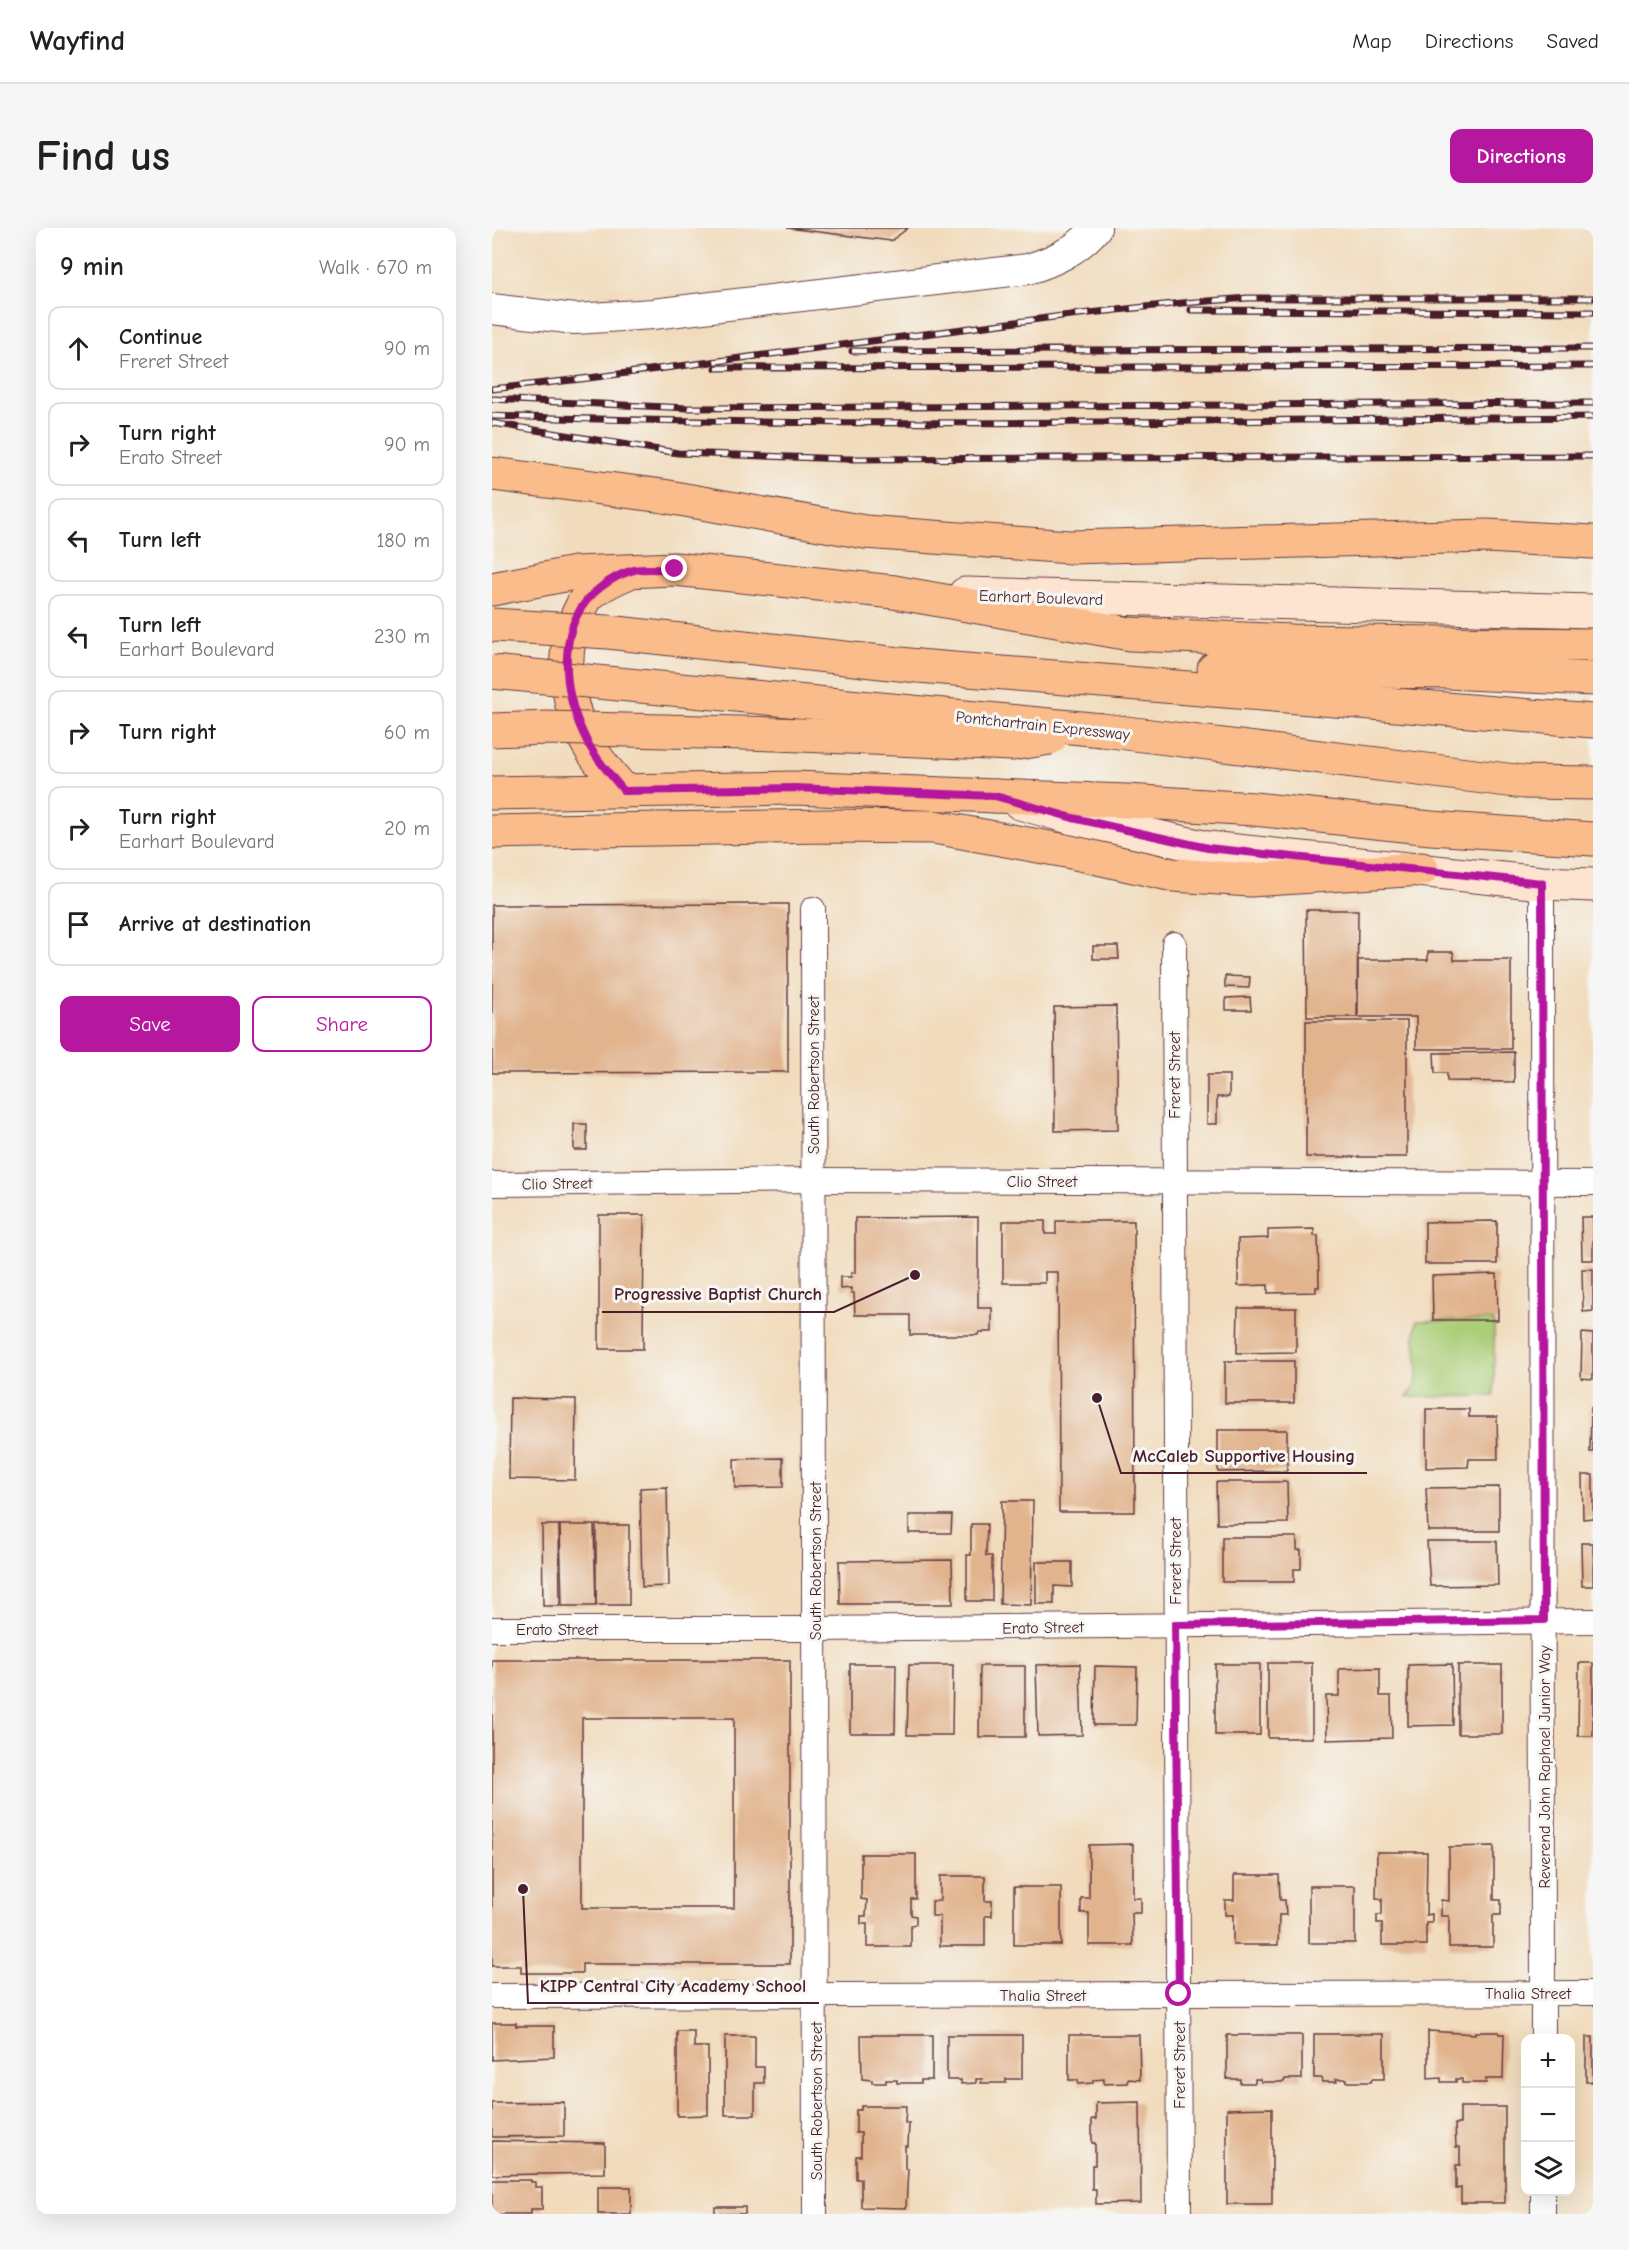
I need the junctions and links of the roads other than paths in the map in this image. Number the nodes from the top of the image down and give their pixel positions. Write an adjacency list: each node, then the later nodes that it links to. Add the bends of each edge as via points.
1 (1095, 228): 2 (street, via 1078,246 1054,261 1028,269 652,314 575,319)
2 (492, 309)
3 (492, 474): 4 (main road)
4 (539, 479): 5 (main road, via 518,478); 6 (main road, via 663,496 865,532 1070,547 1487,536)
5 (492, 487)
6 (1593, 542)
7 (634, 570): 8 (main road, Earhart Boulevard, via 575,573); 9 (main road, Earhart Boulevard, via 675,569); 20 (main road, via 610,580 587,597 567,645 572,707 584,737)
8 (492, 589)
9 (894, 592): 10 (main road, Earhart Boulevard); 12 (main road, via 1131,634 1292,641)
10 (1593, 611)
11 (492, 625): 13 (main road, bridge, via 608,632)
12 (1583, 645)
13 (918, 666): 15 (main road, via 1447,672); 16 (main road)
14 (492, 672): 18 (main road, Pontchartrain Expressway, bridge)
15 (1593, 679)
16 (1593, 722)
17 (492, 730): 18 (main road, bridge, via 777,734 1012,744)
18 (1102, 730): 19 (main road, Pontchartrain Expressway, via 1524,782)
19 (1593, 783)
20 (624, 791): 21 (main road); 22 (main road, via 794,788)
21 (492, 793)
22 (995, 796): 24 (main road, via 1254,809 1431,828); 25 (main road, via 1208,848)
23 (492, 832): 25 (main road, via 934,827 1173,875 1250,880)
24 (1593, 839)
25 (1422, 869): 26 (main road)
26 (1542, 883): 27 (main road); 32 (street, Reverend John Raphael Junior Way)
27 (1593, 885)
28 (813, 909): 30 (street, South Robertson Street)
29 (1174, 944): 31 (street, Freret Street)
30 (813, 1180): 31 (street, Clio Street); 34 (street, Clio Street); 39 (street, South Robertson Street)
31 (1174, 1182): 32 (street, Clio Street); 37 (street, Freret Street)
32 (1544, 1182): 33 (street, Clio Street); 35 (street, Reverend John Raphael Junior Way)
33 (1593, 1183)
34 (492, 1184)
35 (1544, 1620): 36 (street, Erato Street); 37 (street, Erato Street); 40 (street, Reverend John Raphael Junior Way)
36 (1593, 1621)
37 (1175, 1625): 39 (street, Erato Street); 42 (street, Freret Street)
38 (492, 1629): 39 (street, Erato Street)
39 (816, 1629): 43 (street, South Robertson Street)
40 (1544, 1993): 41 (street, Thalia Street); 42 (street, Thalia Street); 45 (street, Reverend John Raphael Junior Way)
41 (1593, 1993)
42 (1179, 1994): 43 (street, Thalia Street); 48 (street, Freret Street)
43 (816, 1995): 44 (street, Thalia Street); 47 (street, South Robertson Street)
44 (492, 1996)
45 (1544, 2034)
46 (1543, 2196): 49 (street)
47 (815, 2214)
48 (1179, 2214)
49 (1543, 2214)

